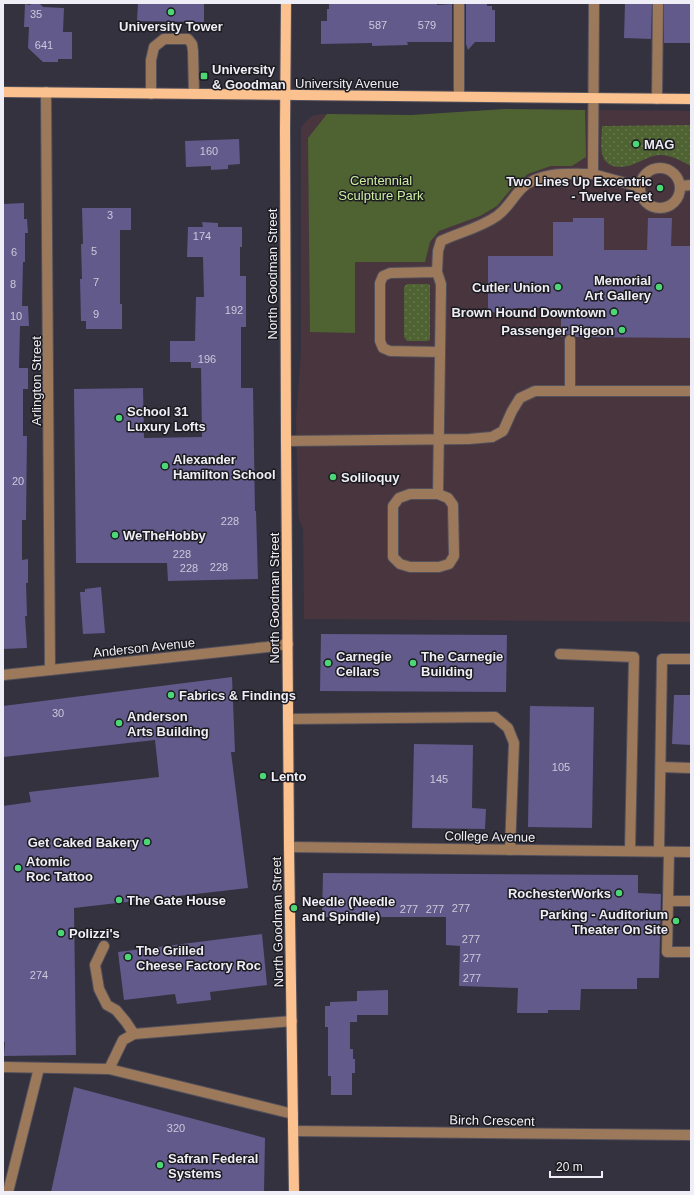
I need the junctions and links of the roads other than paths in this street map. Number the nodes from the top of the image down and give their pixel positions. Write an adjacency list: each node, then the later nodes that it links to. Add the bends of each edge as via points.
1 (286, 3): 9 (main road, North Goodman Street)
2 (459, 3): 10 (street)
3 (594, 3): 11 (street)
4 (658, 3): 12 (street)
5 (3, 92): 6 (main road, University Avenue)
6 (46, 92): 7 (main road, University Avenue); 28 (street, Arlington Street)
7 (151, 94): 8 (main road, University Avenue); 8 (street, via 151,60 154,47 164,39 188,39 192,44)
8 (194, 94): 9 (main road, University Avenue)
9 (285, 95): 10 (main road, University Avenue); 22 (main road, North Goodman Street)
10 (459, 96): 11 (main road, University Avenue)
11 (594, 98): 12 (main road, University Avenue); 14 (street)
12 (657, 99): 13 (main road, University Avenue)
13 (691, 99)
14 (593, 174): 16 (street); 17 (street, via 553,174 522,188 499,215 483,225 441,241)
15 (686, 185): 16 (street, via 670,170 656,168 645,174); 16 (street, via 673,204 660,209 643,199)
16 (640, 186)
17 (437, 272): 19 (street, via 441,284); 19 (street, via 390,273 383,276 380,283 380,341 383,348 390,351)
18 (570, 340): 20 (street)
19 (440, 352): 23 (street)
20 (570, 391): 21 (street); 23 (street, via 535,391 520,398 503,431 492,437)
21 (691, 391)
22 (286, 440): 23 (street); 25 (main road, North Goodman Street)
23 (439, 440): 24 (street)
24 (438, 494): 24 (street, via 448,498 453,505 454,556 449,564 439,567 410,567 400,564 394,557 393,506 399,498 410,494)
25 (288, 644): 28 (street, Anderson Avenue); 30 (main road, North Goodman Street)
26 (560, 654): 35 (street, via 634,657)
27 (691, 659): 31 (street, via 662,659)
28 (50, 670): 29 (street, Anderson Avenue)
29 (3, 675)
30 (288, 719): 33 (main road, North Goodman Street); 34 (street, via 495,717 508,728 514,743)
31 (661, 767): 32 (street); 36 (street)
32 (691, 768)
33 (289, 847): 34 (street, College Avenue); 42 (main road, North Goodman Street)
34 (510, 850): 35 (street, College Avenue)
35 (630, 851): 36 (street, College Avenue)
36 (664, 852): 37 (street, College Avenue); 38 (street)
37 (691, 852)
38 (668, 901): 39 (street); 41 (street, via 667,952)
39 (691, 901)
40 (104, 946): 43 (street, via 95,965 99,989 107,1005 116,1010)
41 (691, 952)
42 (292, 1021): 43 (street); 47 (main road, North Goodman Street)
43 (134, 1034): 46 (street, via 123,1040)
44 (3, 1067): 45 (street)
45 (39, 1068): 46 (street); 50 (street)
46 (109, 1069): 47 (street)
47 (293, 1114): 48 (main road, North Goodman Street)
48 (293, 1131): 49 (street, Birch Crescent); 51 (main road, North Goodman Street)
49 (691, 1135)
50 (8, 1192)
51 (294, 1192)

